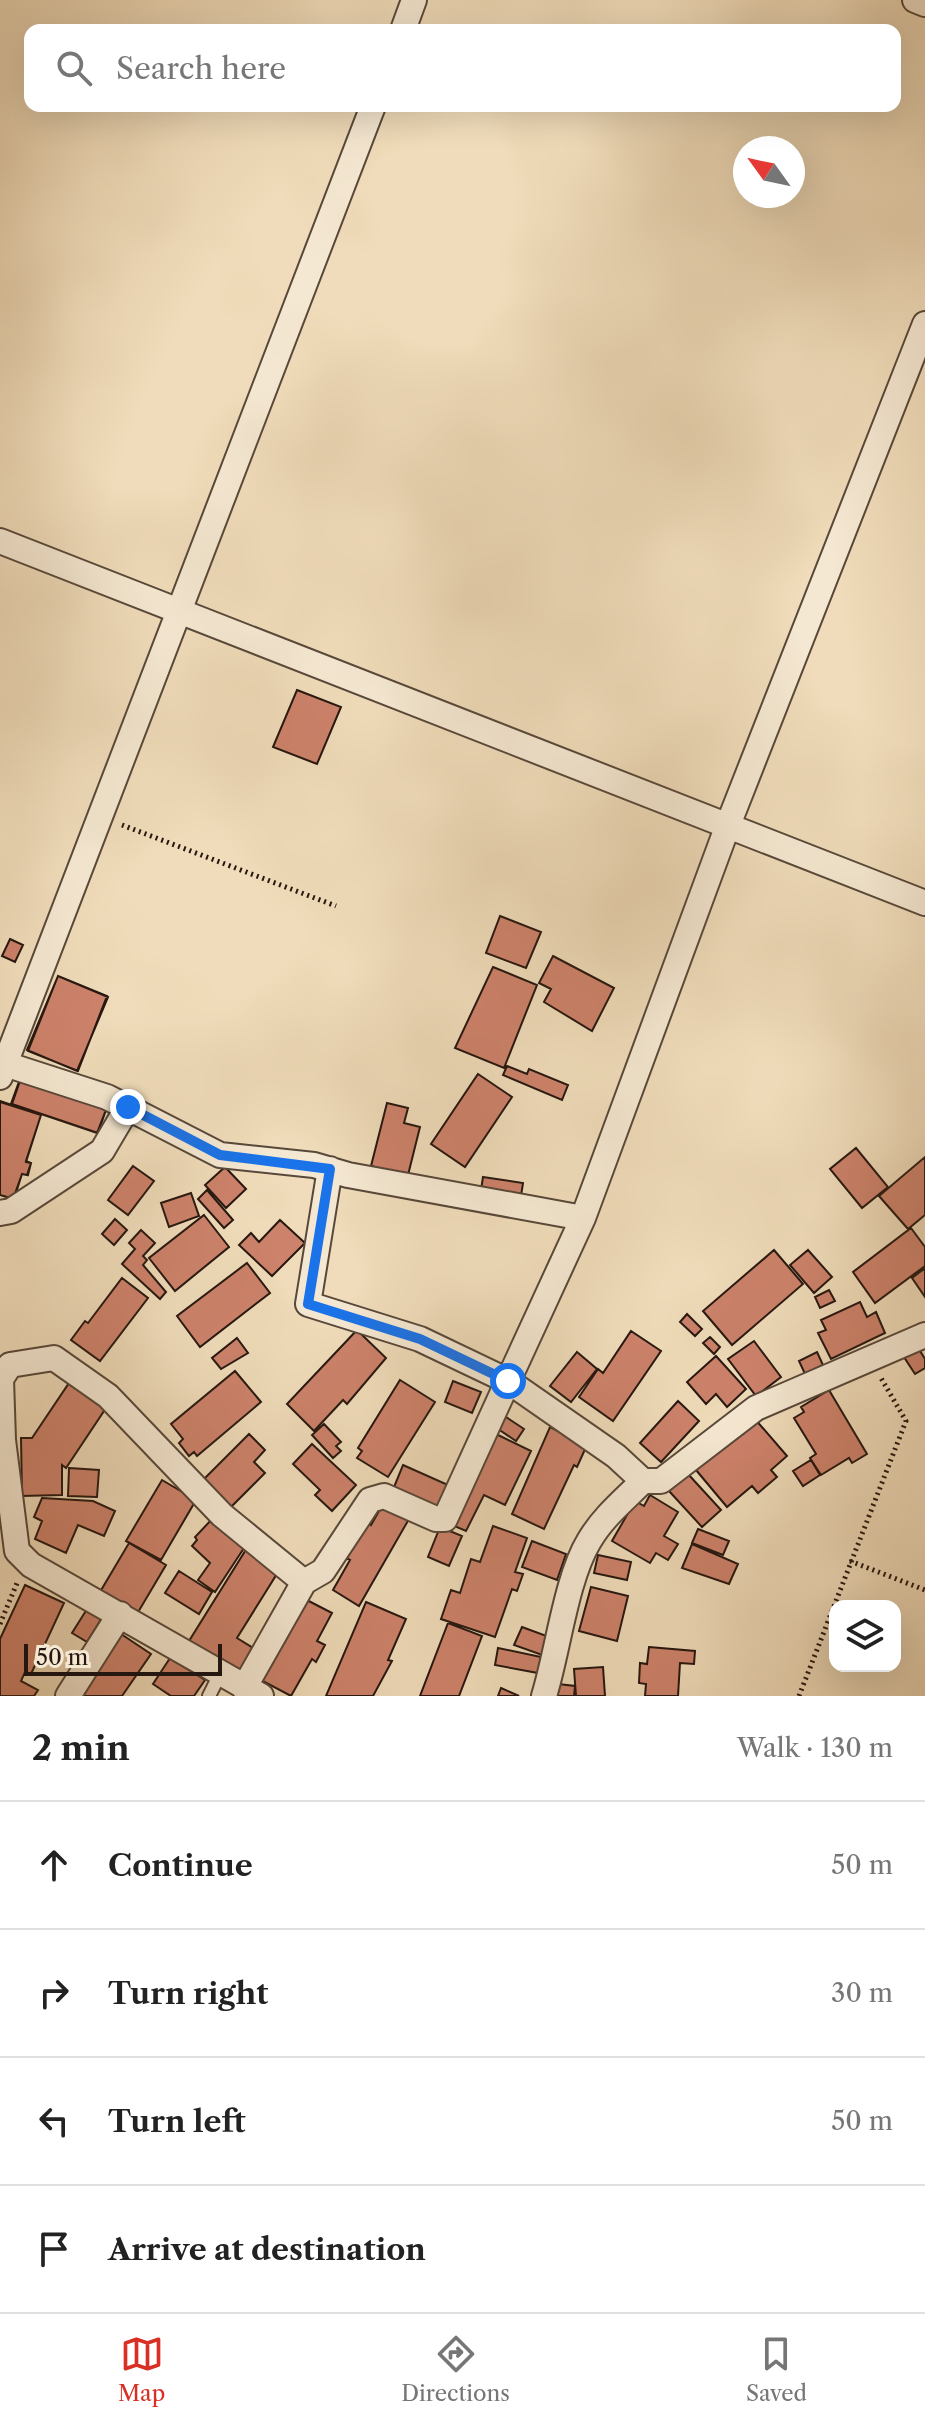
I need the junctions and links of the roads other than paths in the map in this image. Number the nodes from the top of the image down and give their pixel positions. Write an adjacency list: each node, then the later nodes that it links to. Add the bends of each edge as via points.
1 (414, 0): 4 (street)
2 (915, 0): 3 (street)
3 (925, 4)
4 (405, 24)
5 (371, 112): 8 (street)
6 (925, 324): 9 (street)
7 (0, 541): 8 (street)
8 (177, 609): 9 (street); 11 (street)
9 (728, 825): 10 (street); 15 (street)
10 (925, 903)
11 (2, 1070): 12 (street)
12 (128, 1107): 13 (street, via 220,1155); 14 (street, via 102,1151 11,1211)
13 (330, 1169): 15 (street); 17 (street, via 308,1304 420,1339)
14 (0, 1213)
15 (583, 1218): 17 (street)
16 (925, 1335): 19 (street, via 756,1408 661,1481)
17 (508, 1381): 19 (street, via 616,1456); 20 (street, via 445,1519 384,1496 370,1500 323,1571)
18 (2, 1439): 20 (street, via 1,1379 10,1365 54,1358 108,1396 222,1515); 21 (street, via 17,1551)
19 (643, 1481): 25 (street, via 587,1543)
20 (304, 1582): 23 (street)
21 (120, 1614): 22 (street); 24 (street)
22 (214, 1685): 23 (street)
23 (253, 1692)
24 (68, 1696)
25 (544, 1696)

